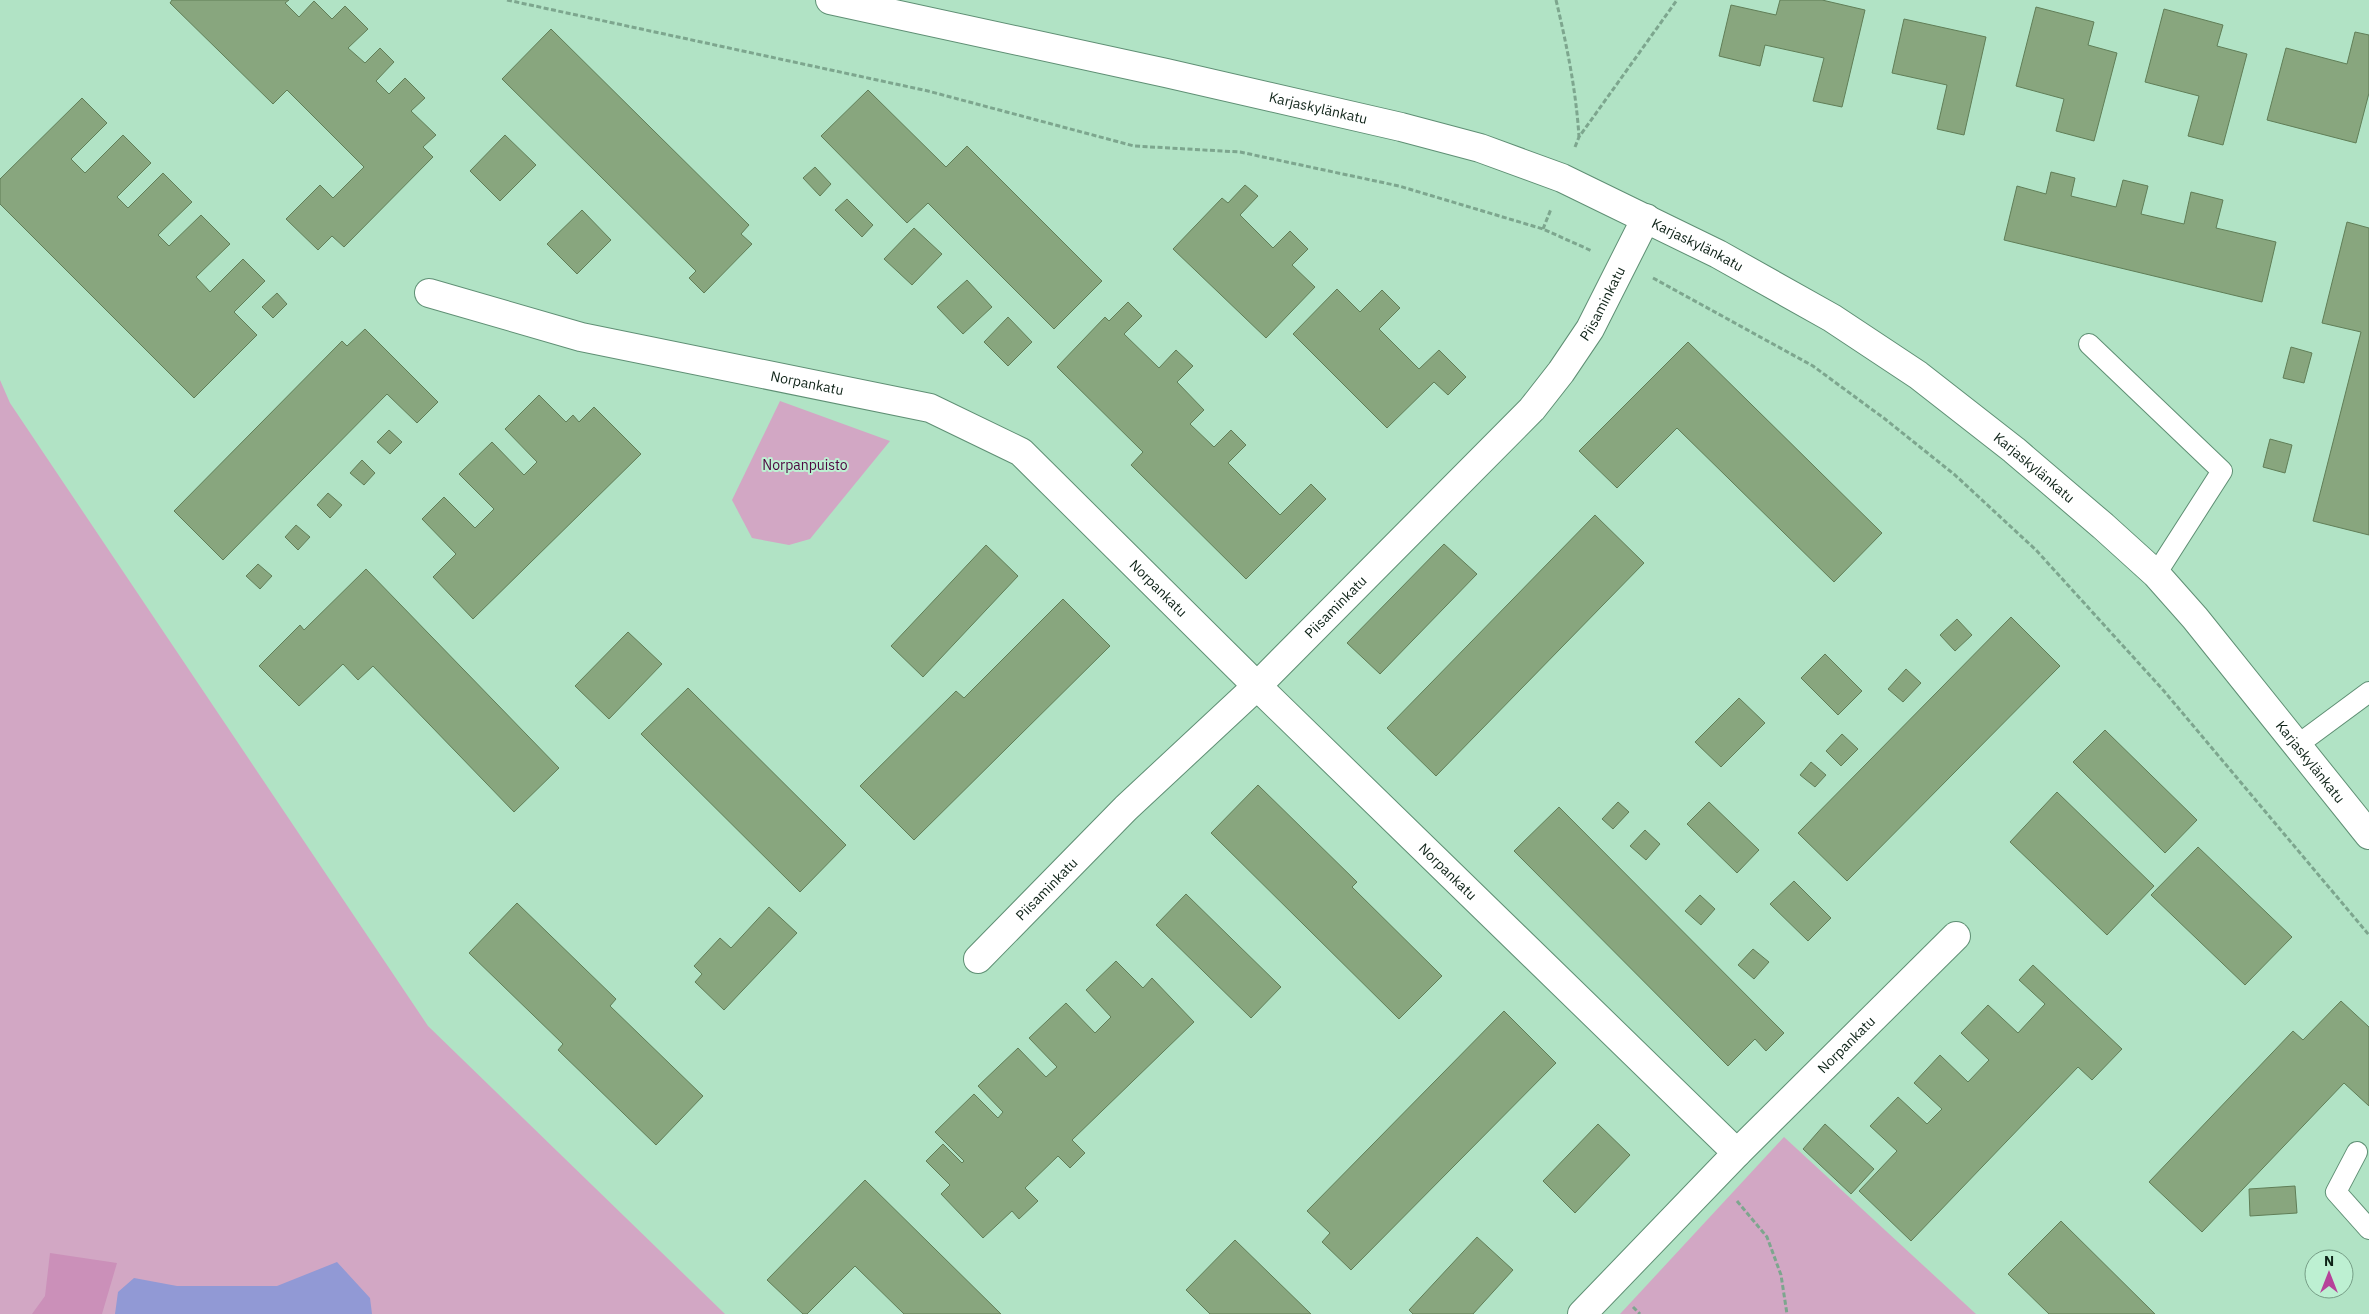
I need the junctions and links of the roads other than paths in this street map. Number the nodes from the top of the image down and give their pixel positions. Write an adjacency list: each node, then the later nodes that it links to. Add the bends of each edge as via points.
1 (830, 0): 2 (street, Karjaskylänkatu, via 1402,127 1480,148 1562,178)
2 (1646, 218): 5 (street, Karjaskylänkatu, via 1801,300 1902,364 2014,450); 6 (street, Piisaminkatu, via 1576,351 1532,409)
3 (429, 293): 6 (street, Norpankatu, via 581,337 930,408 1021,452)
4 (2090, 344): 5 (lane, via 2222,471)
5 (2156, 574): 8 (street, Karjaskylänkatu)
6 (1257, 686): 11 (street, Piisaminkatu, via 1126,808); 13 (street, Norpankatu)
7 (2369, 692): 8 (lane)
8 (2296, 746): 9 (street, Karjaskylänkatu)
9 (2369, 835)
10 (1956, 936): 13 (street, Norpankatu)
11 (978, 959)
12 (2357, 1152): 14 (lane, via 2336,1192)
13 (1737, 1153): 15 (street, Norpankatu)
14 (2369, 1229)
15 (1582, 1314)

